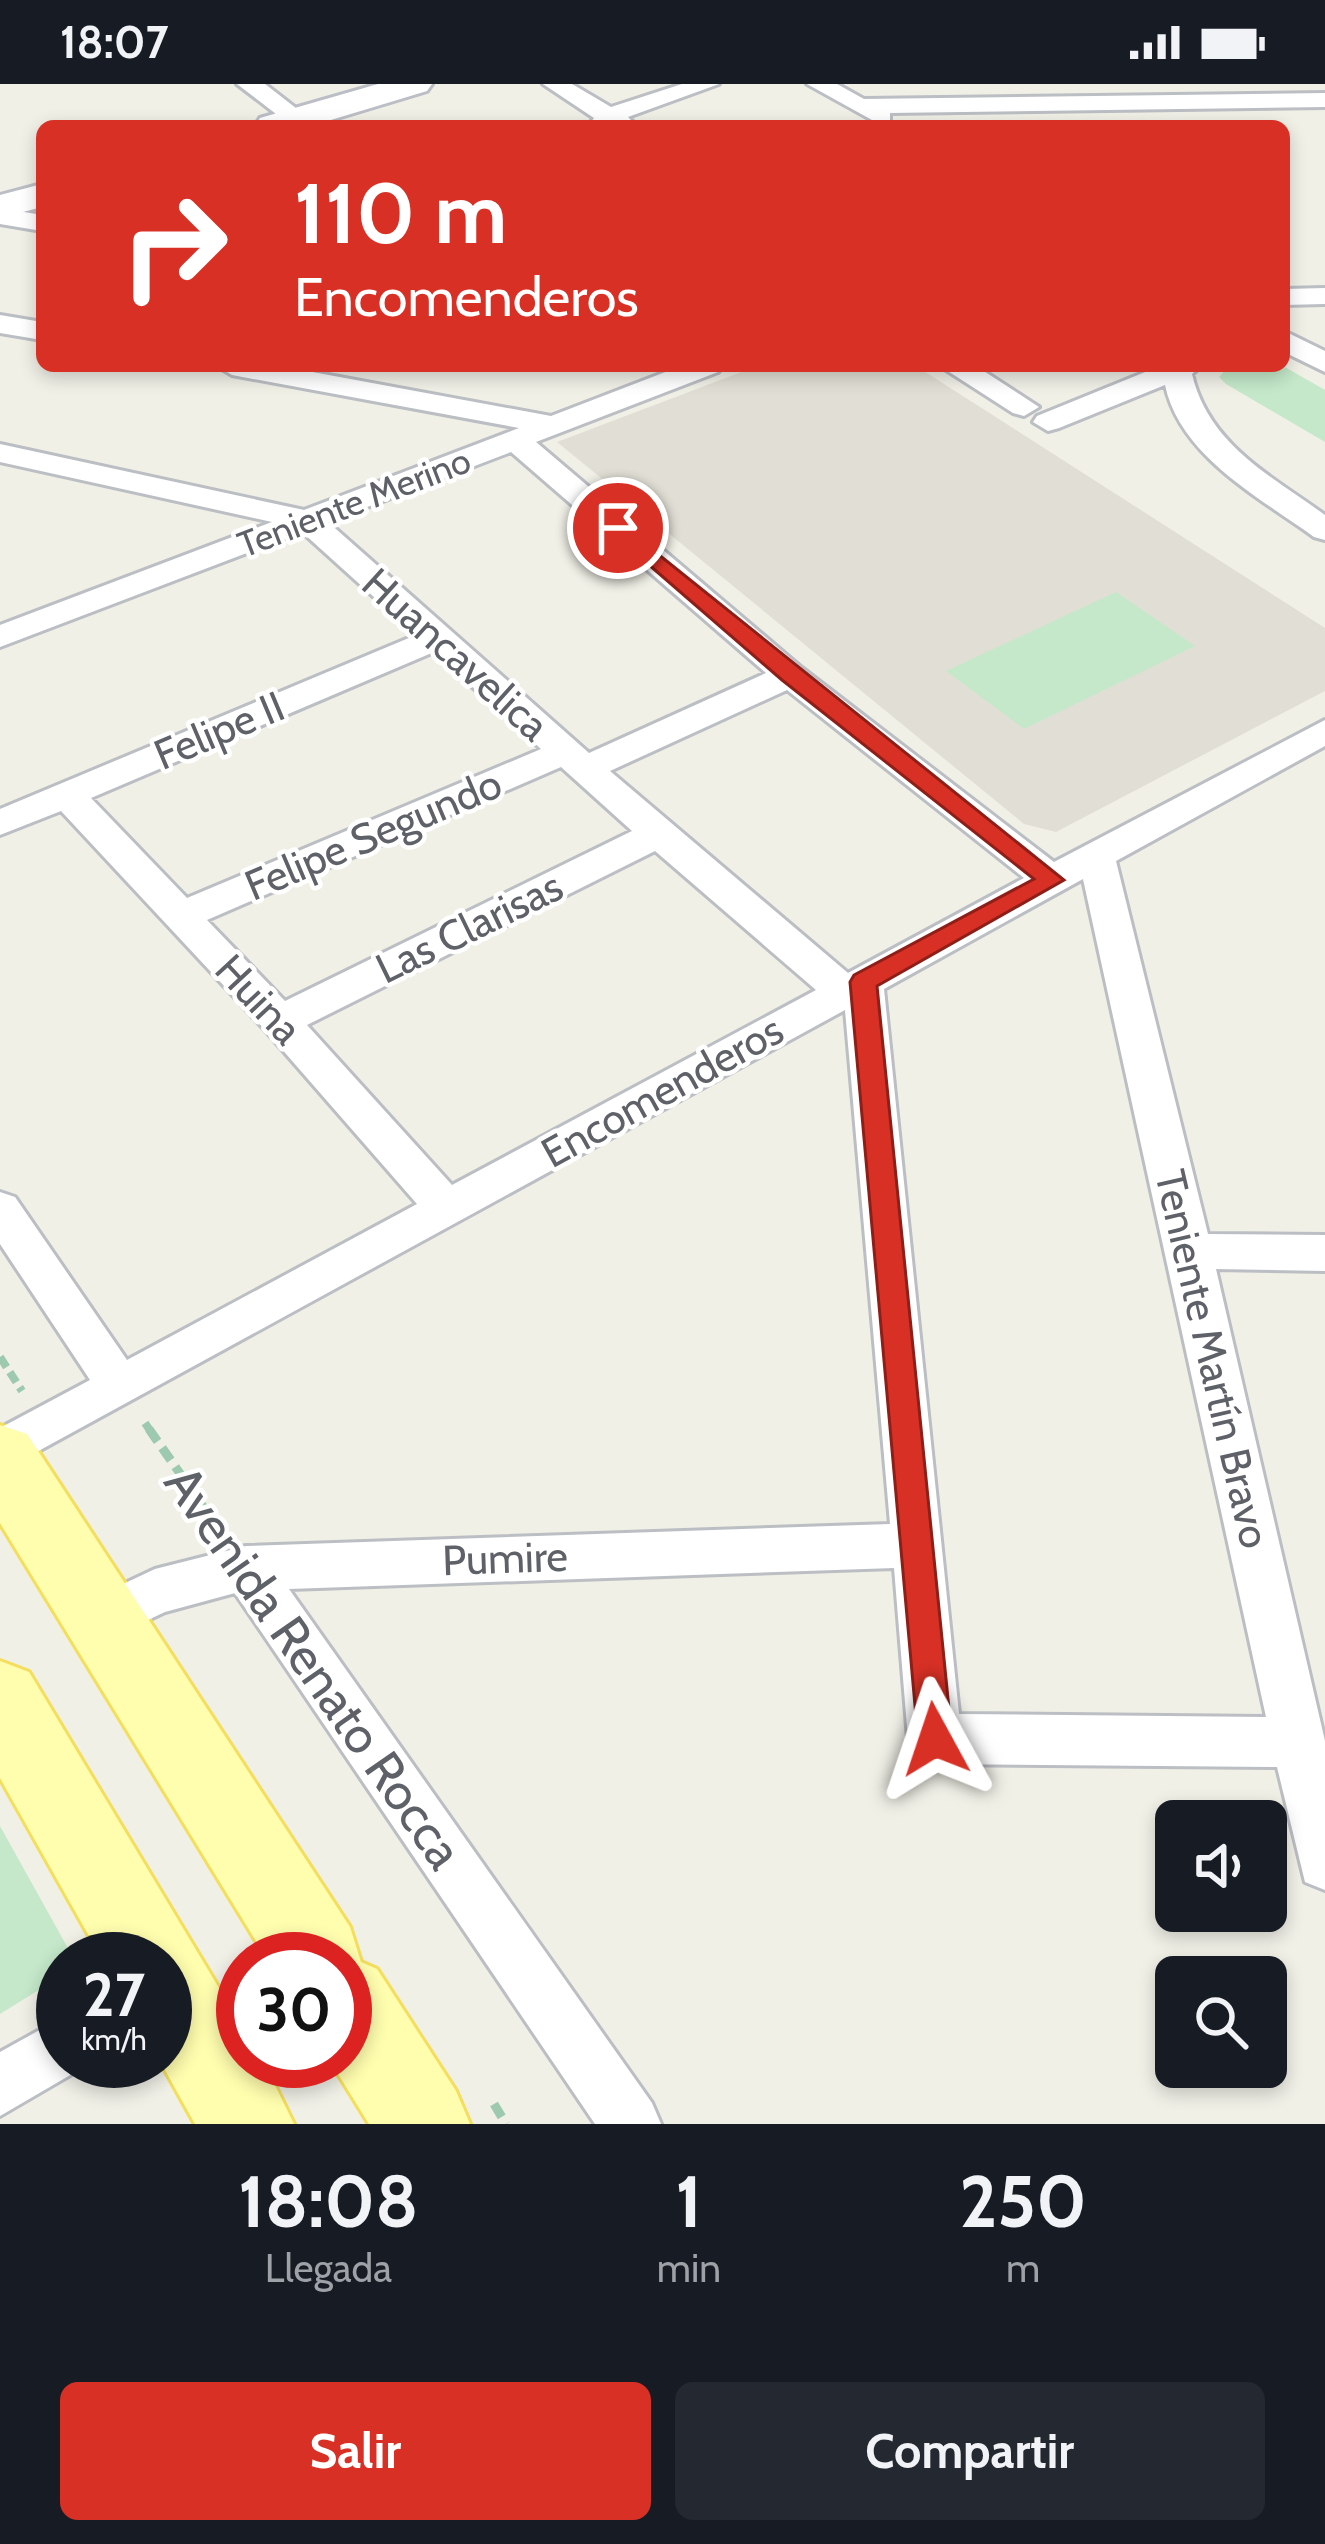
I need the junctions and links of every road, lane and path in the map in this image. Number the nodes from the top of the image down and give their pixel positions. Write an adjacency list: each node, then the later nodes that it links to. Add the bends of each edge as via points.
1 (249, 84): 9 (street)
2 (415, 84): 10 (street)
3 (555, 84): 11 (street)
4 (707, 84): 12 (street)
5 (819, 84): 8 (street)
6 (1022, 94): 7 (street); 8 (street)
7 (1325, 100)
8 (858, 106): 13 (street)
9 (284, 120)
10 (293, 120)
11 (608, 120)
12 (616, 120)
13 (884, 120)
14 (36, 197): 15 (street)
15 (0, 212): 16 (street)
16 (36, 221)
17 (1325, 296): 18 (street)
18 (1290, 297)
19 (0, 324): 20 (street)
20 (36, 331)
21 (1290, 343): 22 (street)
22 (1325, 363)
23 (265, 372): 28 (street)
24 (692, 372): 28 (street, Teniente Merino)
25 (966, 372): 26 (street, via 1036,415)
26 (1169, 372)
27 (1180, 372): 32 (street, via 1178,386 1201,436)
28 (555, 425): 29 (street, Teniente Merino)
29 (515, 440): 31 (street, Teniente Merino); 35 (street)
30 (0, 453): 31 (street, Huancavelica)
31 (307, 520): 33 (street, Teniente Merino); 34 (street, Huancavelica)
32 (1325, 530)
33 (0, 637)
34 (439, 638): 37 (street, Huancavelica); 38 (street, Felipe II)
35 (790, 675): 37 (street, Felipe Segundo); 42 (street)
36 (1325, 731): 41 (street, Encomenderos)
37 (575, 760): 40 (street, Huancavelica); 43 (street, Felipe Segundo)
38 (66, 794): 39 (street, Felipe II); 43 (street, Huina)
39 (0, 823)
40 (658, 834): 44 (street, Huancavelica); 45 (street, Las Clarisas)
41 (1096, 856): 42 (street, Encomenderos); 48 (street, Teniente Martín Bravo)
42 (1052, 880): 44 (street, Encomenderos)
43 (181, 916): 45 (street, Huina)
44 (854, 987): 47 (street, Encomenderos); 52 (street)
45 (280, 1021): 47 (street, Huina)
46 (0, 1209): 50 (street)
47 (447, 1209): 50 (street, Encomenderos)
48 (1190, 1252): 49 (street); 56 (street, Teniente Martín Bravo)
49 (1325, 1252)
50 (120, 1387): 51 (street, Encomenderos); 53 (path, Avenida Renato Rocca)
51 (0, 1455): 54 (main road)
52 (917, 1545): 53 (street, Pumire); 56 (street, via 935,1739)
53 (246, 1568): 54 (street, Pumire, via 155,1592); 66 (street, Avenida Renato Rocca)
54 (103, 1618): 59 (main road)
55 (0, 1699): 58 (main road)
56 (1298, 1742): 57 (street, Teniente Martín Bravo)
57 (1325, 1863)
58 (136, 1932)
59 (302, 1932)
60 (192, 2029): 64 (main road)
61 (372, 2044): 65 (main road)
62 (36, 2063): 63 (street)
63 (0, 2086)
64 (247, 2124)
65 (423, 2124)
66 (631, 2124)

